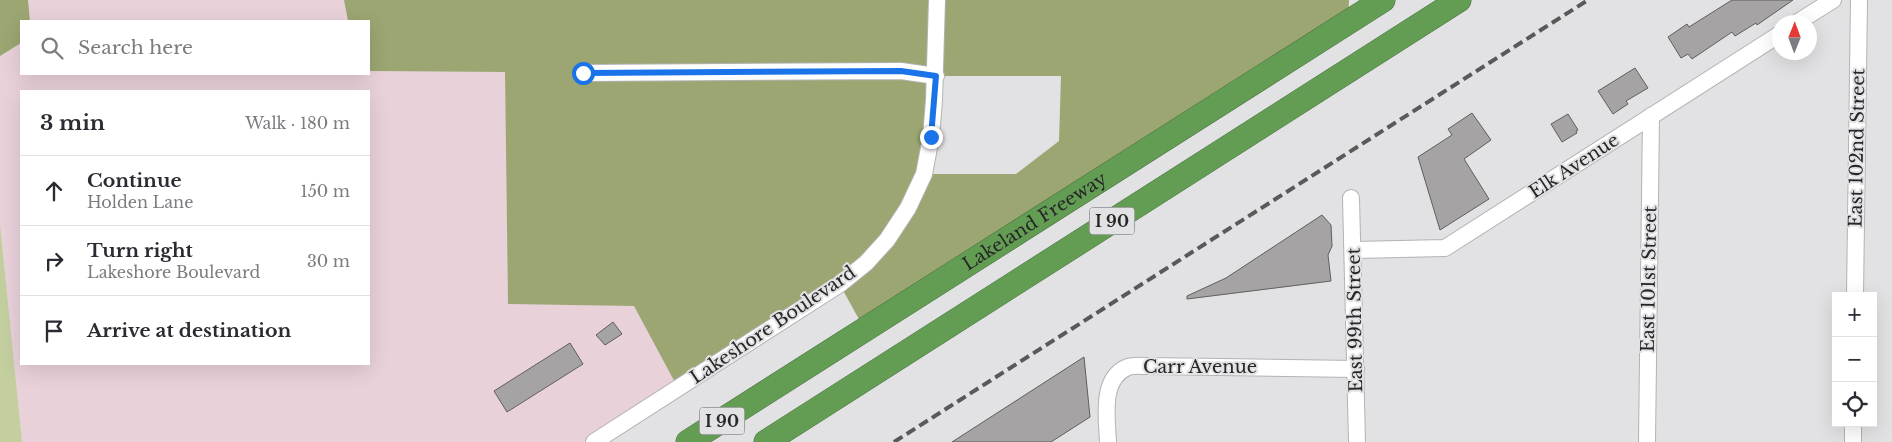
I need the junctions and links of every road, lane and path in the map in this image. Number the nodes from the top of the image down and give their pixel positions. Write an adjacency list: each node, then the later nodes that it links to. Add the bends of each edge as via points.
1 (937, 0): 9 (street, Lakeshore Boulevard)
2 (1383, 0): 17 (highway, Lakeland Freeway / I 90)
3 (1459, 0): 18 (highway, I 90)
4 (1833, 0): 6 (street)
5 (1859, 0): 13 (street, East 102nd Street)
6 (1809, 15)
7 (1772, 39): 10 (street, Elk Avenue)
8 (583, 73): 9 (street, via 901,71)
9 (936, 76): 16 (street, Lakeshore Boulevard, via 924,174 908,208 887,240 866,263 840,284)
10 (1651, 116): 12 (street, Elk Avenue, via 1445,248); 21 (street, East 101st Street)
11 (1351, 198): 12 (street, East 99th Street)
12 (1354, 250): 14 (street, East 99th Street)
13 (1855, 292)
14 (1356, 369): 19 (street, Carr Avenue, via 1128,367 1112,380 1107,401); 20 (street, East 99th Street)
15 (1853, 427): 22 (street)
16 (594, 442)
17 (688, 442)
18 (766, 442)
19 (1108, 442)
20 (1357, 442)
21 (1647, 442)
22 (1853, 442)

